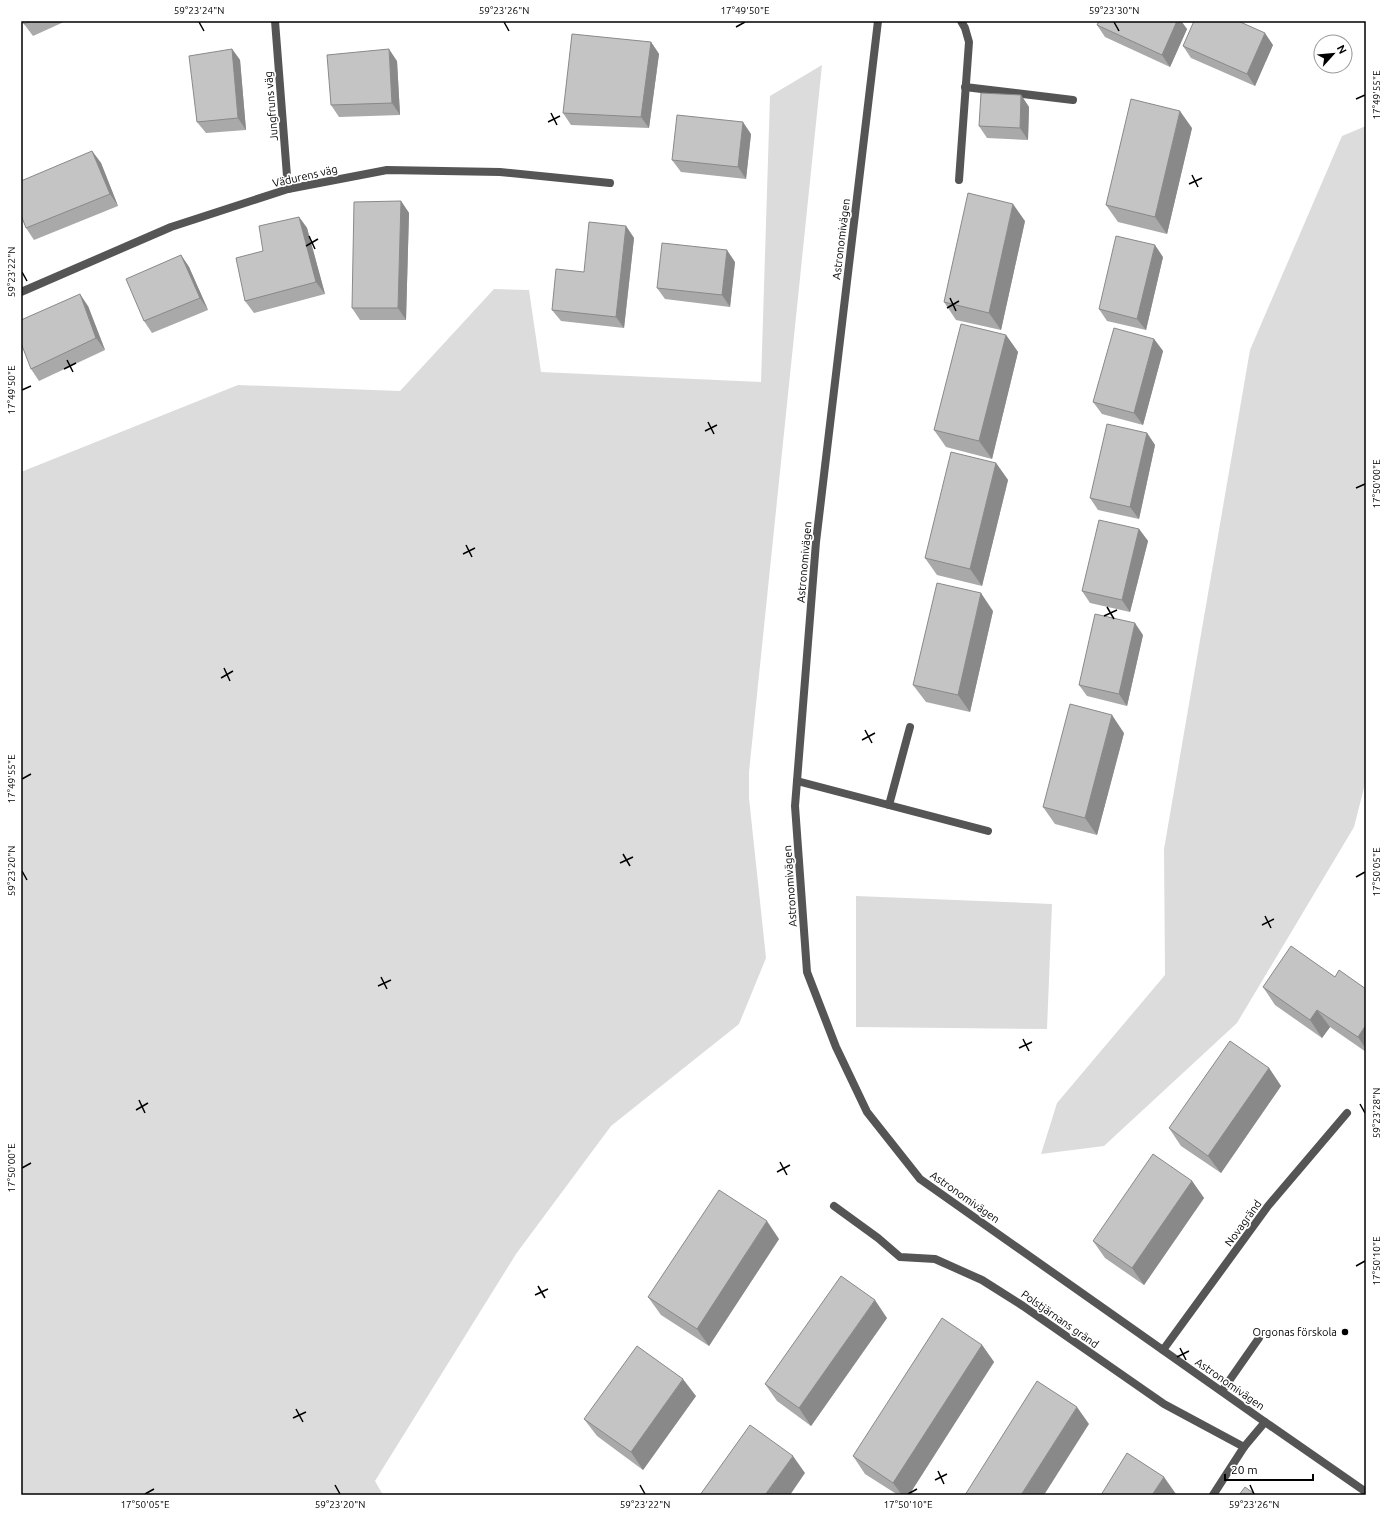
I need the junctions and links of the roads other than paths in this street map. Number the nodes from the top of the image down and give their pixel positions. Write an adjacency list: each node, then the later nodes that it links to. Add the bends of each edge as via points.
1 (275, 21): 8 (street, Jungfruns väg)
2 (878, 21): 11 (street, Astronomivägen, via 816,542)
3 (961, 21): 4 (street, via 969,42)
4 (965, 87): 5 (street); 6 (street)
5 (1073, 100)
6 (959, 180)
7 (610, 183): 8 (street, Vädurens väg, via 500,172 387,170)
8 (288, 189): 9 (street, Vädurens väg, via 171,227)
9 (21, 292)
10 (910, 727): 12 (street)
11 (797, 781): 12 (street); 17 (street, Astronomivägen, via 795,806 807,972 836,1047 867,1112 920,1180)
12 (889, 805): 13 (street)
13 (988, 831)
14 (1347, 1114): 17 (street, Novagränd, via 1268,1206)
15 (834, 1206): 20 (street, Polstjärnans gränd, via 900,1257 935,1259 982,1280 1164,1404)
16 (1259, 1338): 18 (street)
17 (1163, 1350): 18 (street, Astronomivägen)
18 (1222, 1391): 19 (street, Astronomivägen)
19 (1265, 1422): 20 (street); 21 (street, Astronomivägen)
20 (1244, 1447): 22 (street)
21 (1366, 1492)
22 (1213, 1495)

